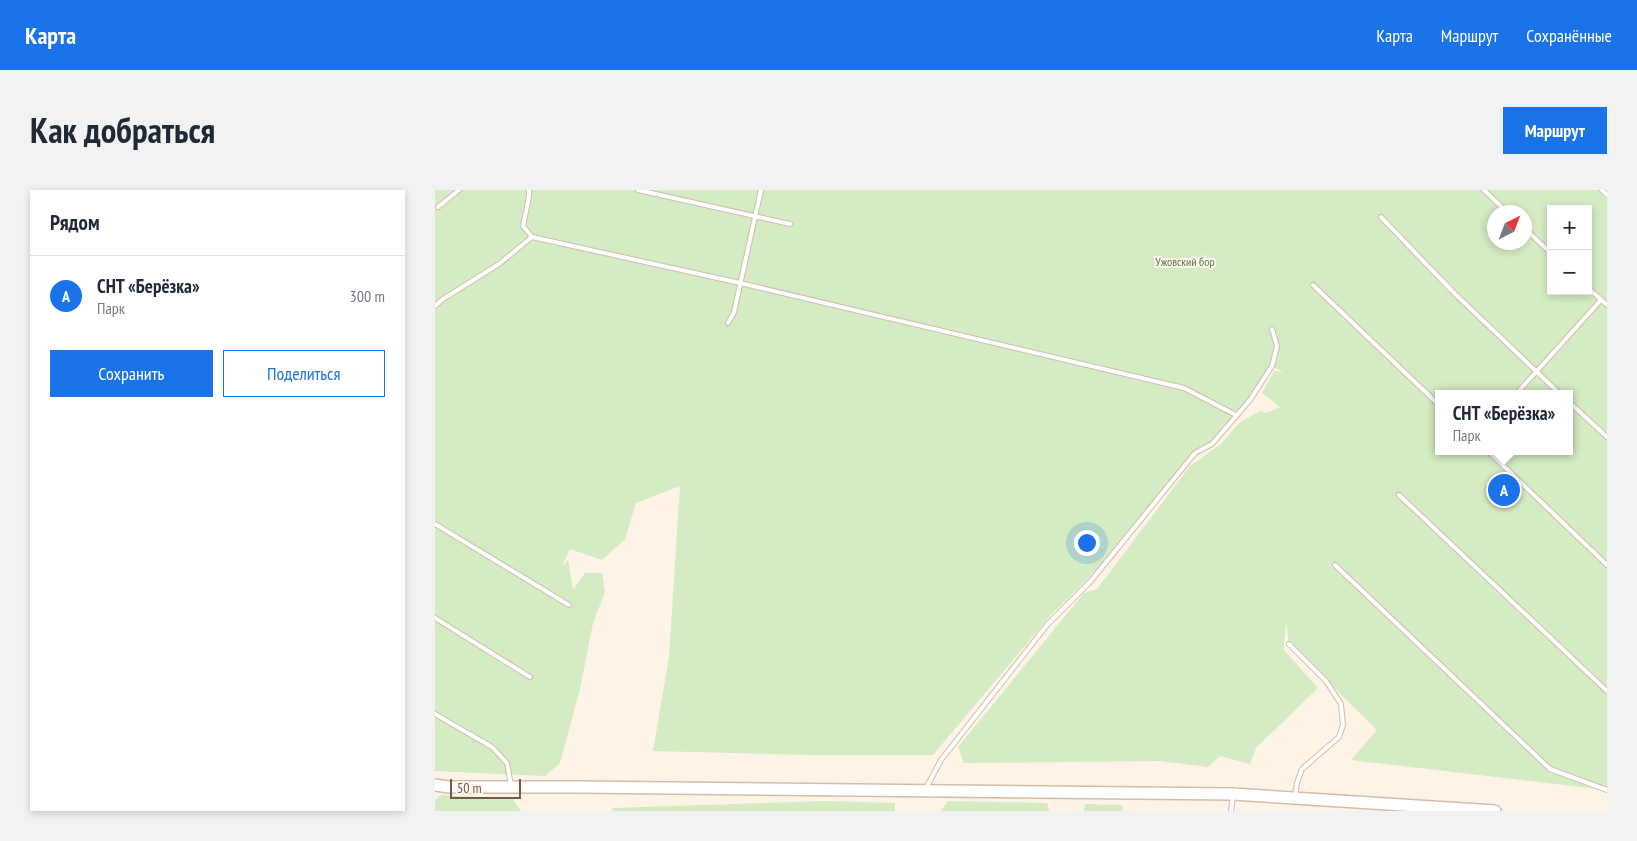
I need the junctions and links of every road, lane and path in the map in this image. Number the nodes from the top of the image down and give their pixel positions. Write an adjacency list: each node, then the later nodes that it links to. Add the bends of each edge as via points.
1 (459, 190): 9 (lane)
2 (529, 190): 14 (lane, via 523,226)
3 (638, 190): 10 (lane)
4 (761, 190): 10 (lane)
5 (1484, 190): 8 (lane)
6 (1602, 190): 7 (lane)
7 (1607, 195)
8 (1500, 205)
9 (438, 207)
10 (756, 217): 12 (lane); 16 (lane)
11 (1381, 217): 24 (lane)
12 (790, 224)
13 (1532, 235): 15 (lane)
14 (532, 237): 16 (lane); 21 (lane, via 499,264)
15 (1548, 250)
16 (740, 283): 22 (lane, via 734,312); 29 (lane, via 1184,388)
17 (1313, 285): 27 (lane)
18 (1592, 292): 19 (lane)
19 (1601, 300): 20 (lane); 24 (lane)
20 (1607, 305)
21 (435, 306)
22 (728, 323)
23 (1272, 329): 29 (lane, via 1277,346 1272,366)
24 (1537, 372): 25 (lane); 26 (lane)
25 (1521, 390)
26 (1556, 390)
27 (1435, 401)
28 (1573, 406): 30 (lane)
29 (1236, 415): 45 (lane, via 1212,444 1195,454 1090,582 1047,625 941,760)
30 (1607, 437)
31 (1492, 455): 35 (lane)
32 (1399, 495): 40 (lane)
33 (435, 524): 36 (lane)
34 (1335, 565): 44 (lane, via 1550,769)
35 (1607, 565)
36 (569, 605)
37 (435, 618): 39 (lane)
38 (1289, 644): 47 (lane, via 1326,681 1341,704 1343,724 1339,737 1303,769)
39 (530, 676)
40 (1607, 691)
41 (435, 714): 43 (lane, via 492,747 507,763)
42 (435, 785): 43 (street)
43 (511, 787): 45 (street)
44 (1607, 790)
45 (924, 791): 46 (street)
46 (1233, 794): 47 (street); 48 (lane)
47 (1295, 798): 49 (street)
48 (1231, 811)
49 (1495, 811)

